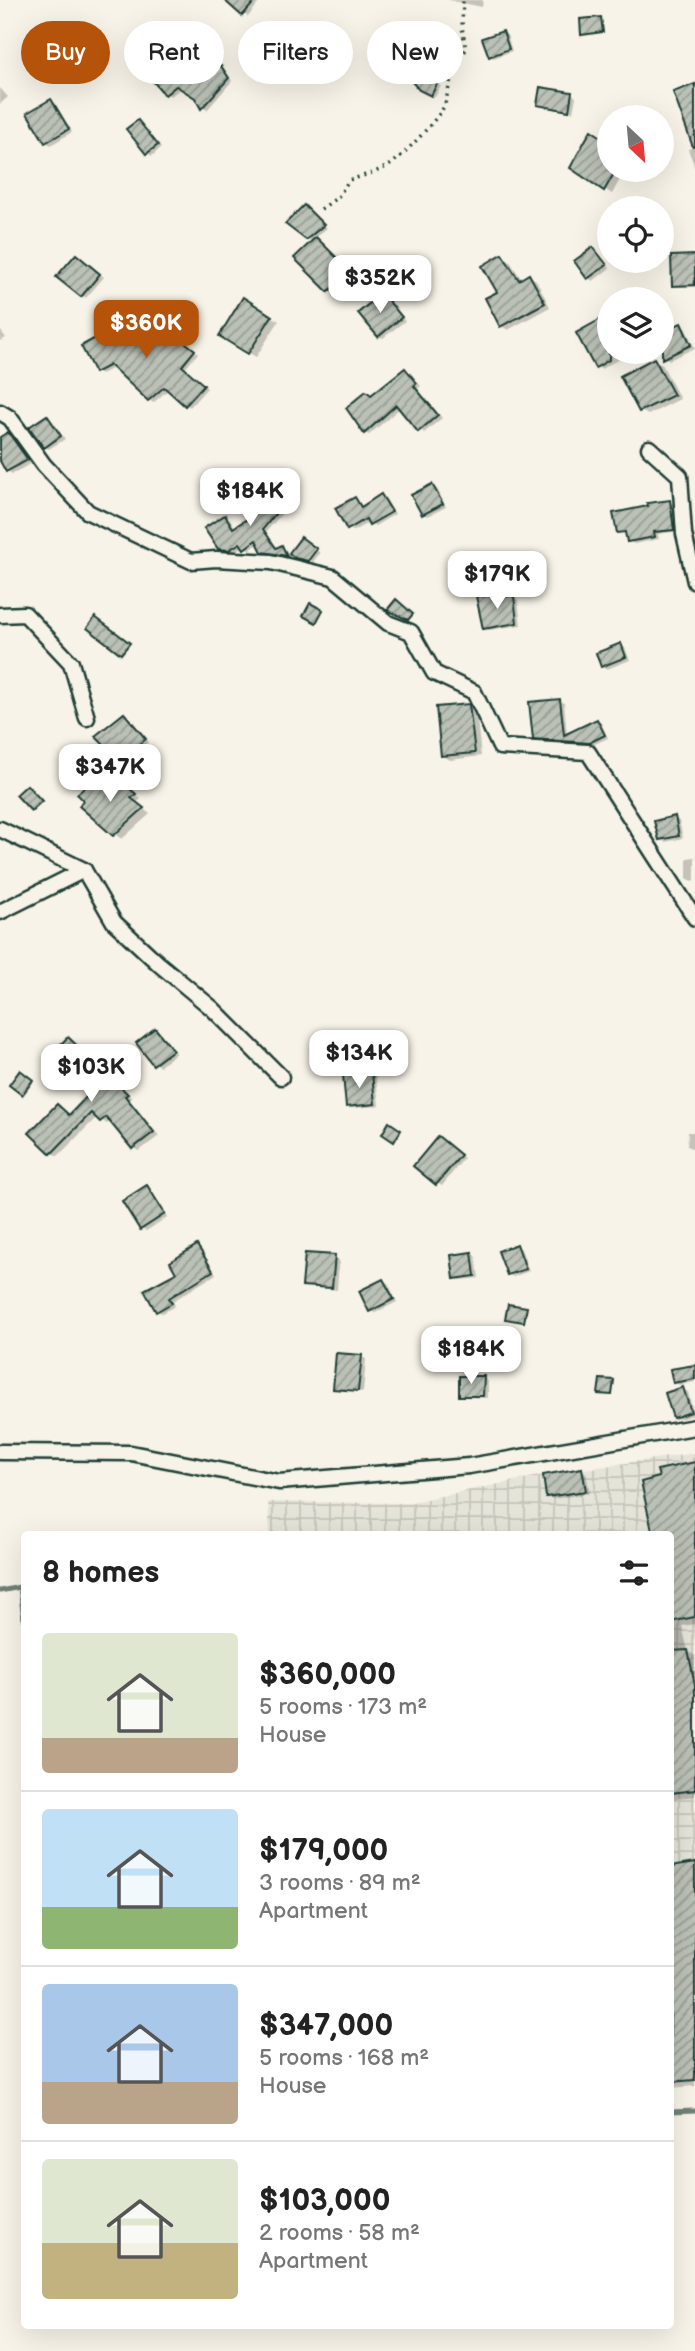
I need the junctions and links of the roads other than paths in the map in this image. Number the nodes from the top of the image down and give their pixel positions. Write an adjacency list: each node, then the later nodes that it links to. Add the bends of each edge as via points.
1 (0, 412): 9 (street, via 10,418 44,465 88,512 191,561 271,562 333,577 388,623 411,632 434,673 474,692 500,747 588,752)
2 (649, 448): 3 (street, via 680,476 684,534)
3 (695, 582)
4 (0, 615): 5 (street, via 25,614 71,663)
5 (87, 718)
6 (0, 829): 7 (street)
7 (84, 870): 8 (street); 10 (street, via 114,922 213,1009)
8 (0, 912)
9 (695, 918)
10 (281, 1077)
11 (695, 1427): 12 (street, via 469,1466 279,1482 131,1453)
12 (0, 1452)

